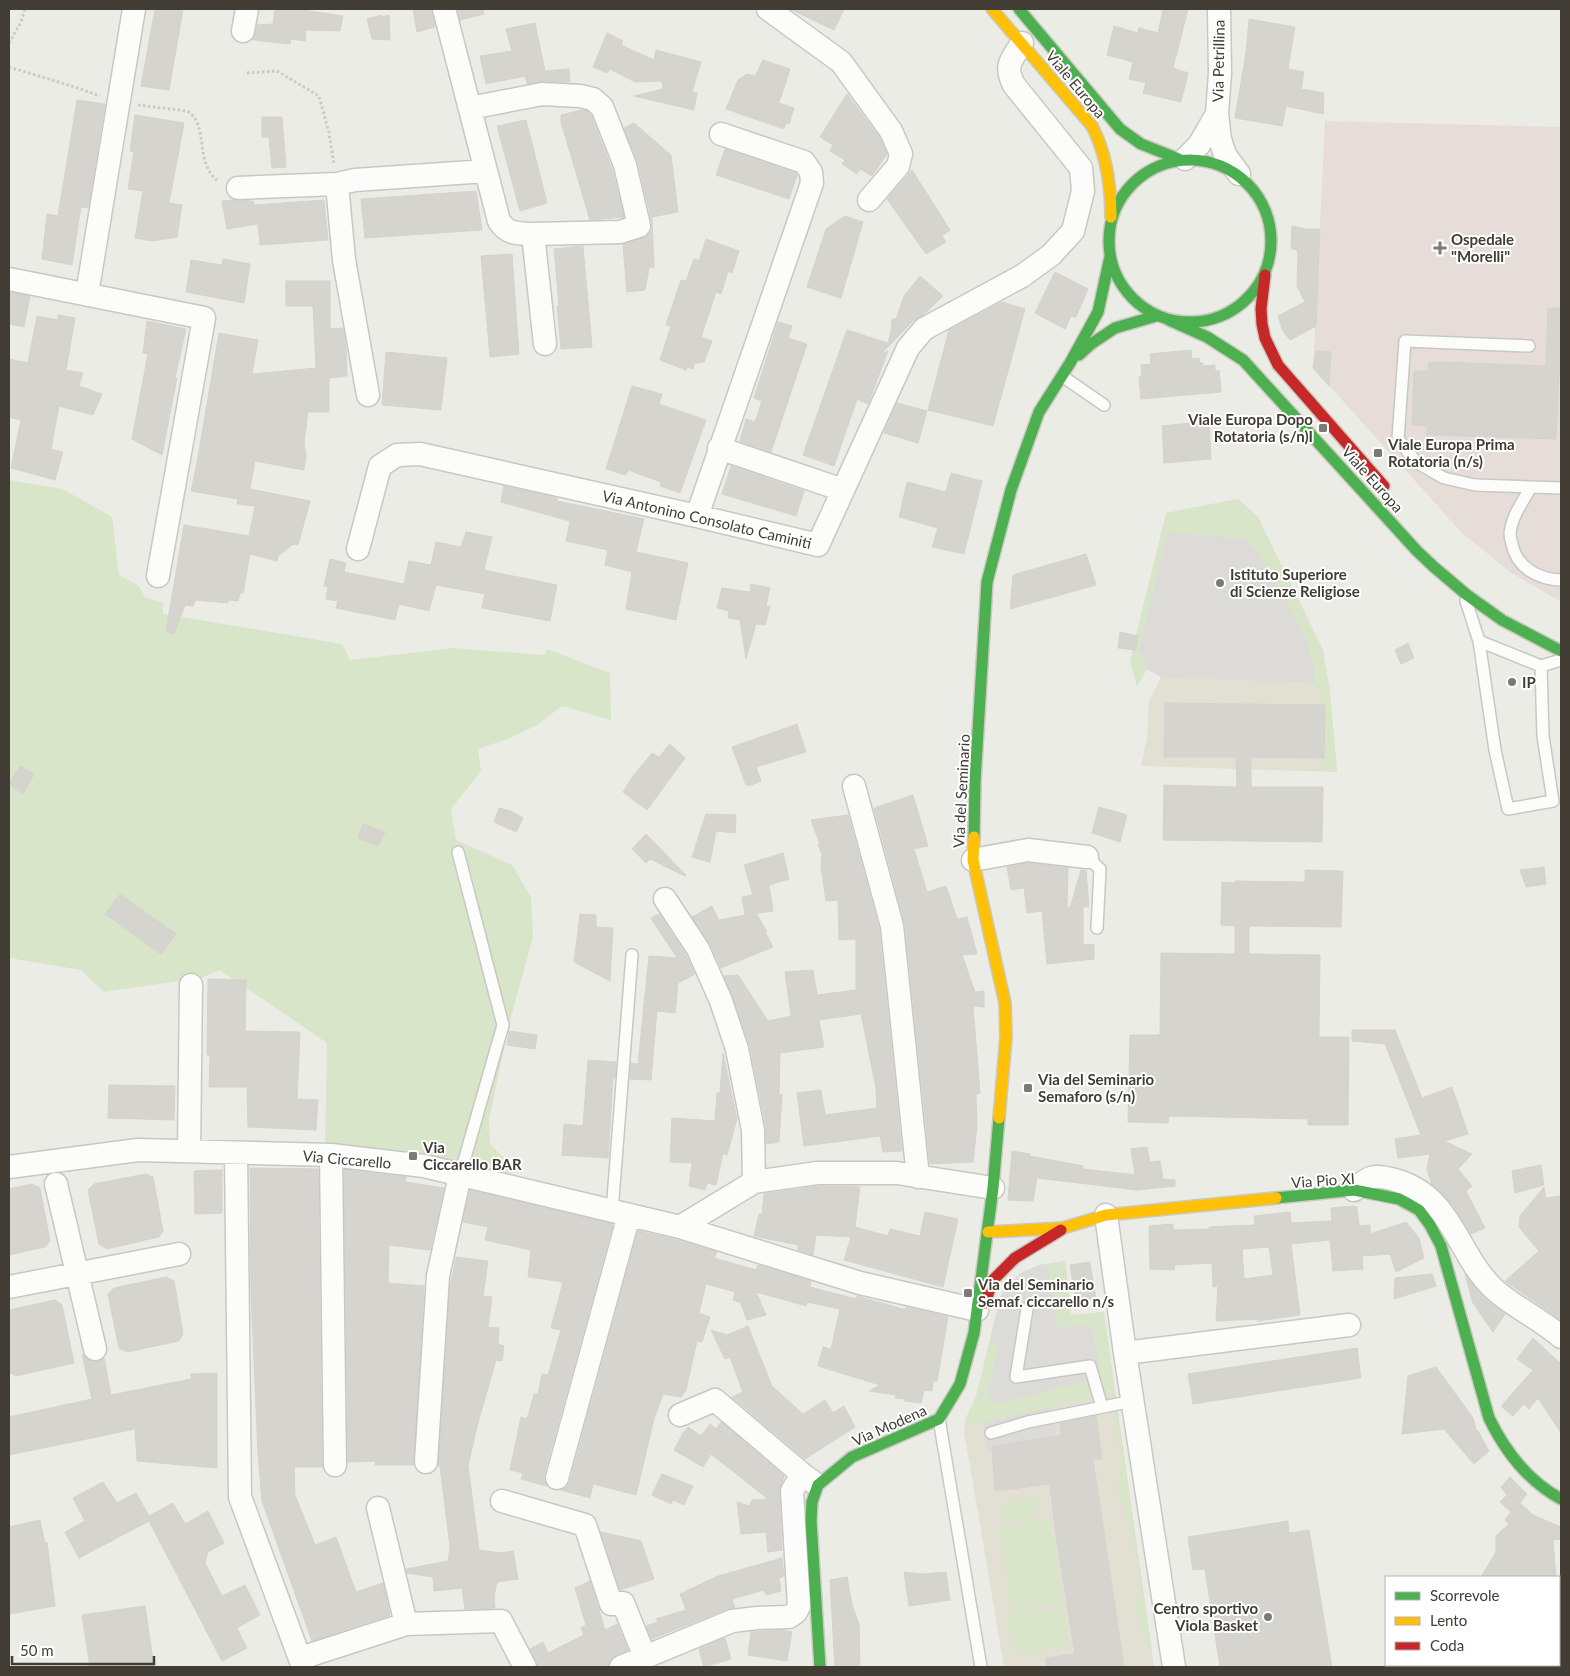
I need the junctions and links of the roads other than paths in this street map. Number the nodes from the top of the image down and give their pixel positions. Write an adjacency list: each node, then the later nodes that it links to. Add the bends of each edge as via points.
1 (134, 9): 24 (street)
2 (247, 9): 8 (street)
3 (444, 9): 10 (street)
4 (768, 9): 18 (street, via 841,62 891,131 901,154 898,166)
5 (992, 9): 9 (main road, Viale Europa)
6 (1019, 9): 13 (main road, Viale Europa, via 1120,129 1147,148)
7 (1219, 9): 11 (street, Via Petrillina)
8 (243, 31)
9 (1022, 43): 19 (main road, Viale Europa, via 1100,139 1110,177); 36 (street, Via Antonino Consolato Caminiti, via 1009,64 1008,74 1081,168 1083,191 1073,231 1051,255 1022,276 924,329 908,348)
10 (470, 108): 14 (street); 20 (street, via 542,94 580,96 593,99 602,107 625,165 639,226 620,232)
11 (1217, 114): 13 (street, via 1199,145); 15 (street, via 1225,155)
12 (721, 134): 33 (street, via 804,162 811,172 812,183)
13 (1182, 159): 15 (main road, via 1213,162); 19 (main road, via 1156,166 1135,180 1120,199)
14 (486, 171): 16 (street); 20 (street, via 499,221 505,230)
15 (1239, 174): 22 (main road, via 1258,194 1270,220 1272,248)
16 (337, 184): 17 (street); 31 (street, via 344,260)
17 (238, 188)
18 (869, 200)
19 (1110, 222): 21 (main road)
20 (533, 234): 27 (street)
21 (1110, 257): 25 (main road, via 1119,281 1135,301); 29 (main road, via 1098,312)
22 (1265, 274): 26 (main road, via 1253,294 1235,310 1214,320 1192,323); 37 (main road, Viale Europa, via 1262,324 1278,365)
23 (9, 279): 24 (street)
24 (88, 294): 40 (street, via 204,318)
25 (1156, 316): 26 (main road); 29 (main road, via 1115,328)
26 (1169, 320): 42 (main road, Viale Europa, via 1217,342 1243,360 1417,551)
27 (545, 344)
28 (1529, 346): 34 (lane, via 1404,341 1398,438 1416,462 1444,478 1475,485)
29 (1070, 363): 30 (main road, Via del Seminario)
30 (1062, 376): 32 (lane); 50 (main road, Via del Seminario, via 1039,412 1014,481 987,582)
31 (368, 395)
32 (1104, 405)
33 (719, 448): 36 (street); 38 (street)
34 (1531, 487): 35 (lane); 41 (lane, via 1515,516 1510,535 1514,551 1520,564 1534,574)
35 (1561, 488)
36 (844, 490): 38 (street, Via Antonino Consolato Caminiti, via 818,545)
37 (1394, 497)
38 (697, 516): 39 (street, Via Antonino Consolato Caminiti, via 420,454 397,455 380,466)
39 (358, 549)
40 (158, 576)
41 (1561, 580)
42 (1464, 595): 43 (lane); 44 (main road, Viale Europa, via 1513,627)
43 (1479, 641): 46 (lane); 46 (lane, via 1495,750 1508,809 1553,801 1543,736)
44 (1561, 651)
45 (1561, 660): 46 (lane)
46 (1541, 666)
47 (854, 786): 60 (street, via 892,926)
48 (458, 852): 59 (lane, via 503,1025)
49 (1087, 857): 50 (street, via 1028,850); 52 (lane, via 1100,869)
50 (973, 860): 63 (main road, Via del Seminario, via 1005,1002 1006,1038)
51 (665, 899): 61 (street, via 698,949 737,1048 753,1130)
52 (1096, 928)
53 (632, 955): 65 (lane)
54 (191, 985): 55 (street)
55 (189, 1151): 56 (street, Via Ciccarello); 58 (street, Via Ciccarello, via 138,1150)
56 (236, 1153): 57 (street, Via Ciccarello); 94 (street, via 240,1497)
57 (331, 1156): 59 (street, Via Ciccarello, via 424,1166); 86 (street)
58 (9, 1167)
59 (460, 1175): 65 (street, Via Ciccarello); 85 (street, via 438,1276)
60 (918, 1177): 61 (street, via 897,1173 817,1172); 63 (street)
61 (754, 1182): 67 (street)
62 (56, 1184): 71 (street)
63 (993, 1188): 69 (main road, Via del Seminario)
64 (1354, 1190): 66 (main road, Via Pio XI); 77 (street, via 1366,1179 1381,1176 1409,1184 1427,1196 1446,1216 1467,1254 1496,1291); 89 (main road, Via Pio XI, via 1399,1199 1419,1210 1430,1225 1442,1246 1489,1418 1503,1444 1537,1483)
65 (621, 1213): 67 (street, Via Ciccarello); 87 (street)
66 (1106, 1215): 68 (main road, Via Pio XI); 79 (street)
67 (680, 1227): 74 (street, Via Ciccarello, via 860,1283)
68 (1063, 1228): 69 (main road, Via Pio XI); 76 (main road, via 1016,1258 994,1280)
69 (988, 1232): 74 (main road, Via Modena)
70 (179, 1254): 71 (street)
71 (77, 1274): 72 (street); 78 (street)
72 (9, 1287)
73 (1027, 1309): 81 (lane, via 1016,1377 1090,1366)
74 (977, 1310): 76 (main road, Via Modena)
75 (1349, 1325): 79 (street)
76 (974, 1333): 83 (main road, Via Modena, via 960,1384)
77 (1561, 1336)
78 (95, 1349)
79 (1125, 1353): 80 (street)
80 (1133, 1401): 81 (lane); 99 (street)
81 (1102, 1407): 84 (lane)
82 (680, 1415): 88 (street, via 715,1400)
83 (939, 1419): 88 (main road, Via Modena); 98 (lane)
84 (991, 1433)
85 (426, 1462)
86 (335, 1464)
87 (557, 1478)
88 (810, 1479): 93 (street, via 792,1491 800,1606 796,1612 789,1617 732,1621); 97 (main road)
89 (1561, 1499)
90 (502, 1501): 93 (street, via 585,1525 611,1604 623,1603)
91 (378, 1508): 92 (street)
92 (406, 1624): 94 (street); 95 (street, via 501,1621)
93 (645, 1657): 96 (street)
94 (302, 1662)
95 (525, 1667)
96 (621, 1667)
97 (820, 1667)
98 (981, 1667)
99 (1174, 1667)

